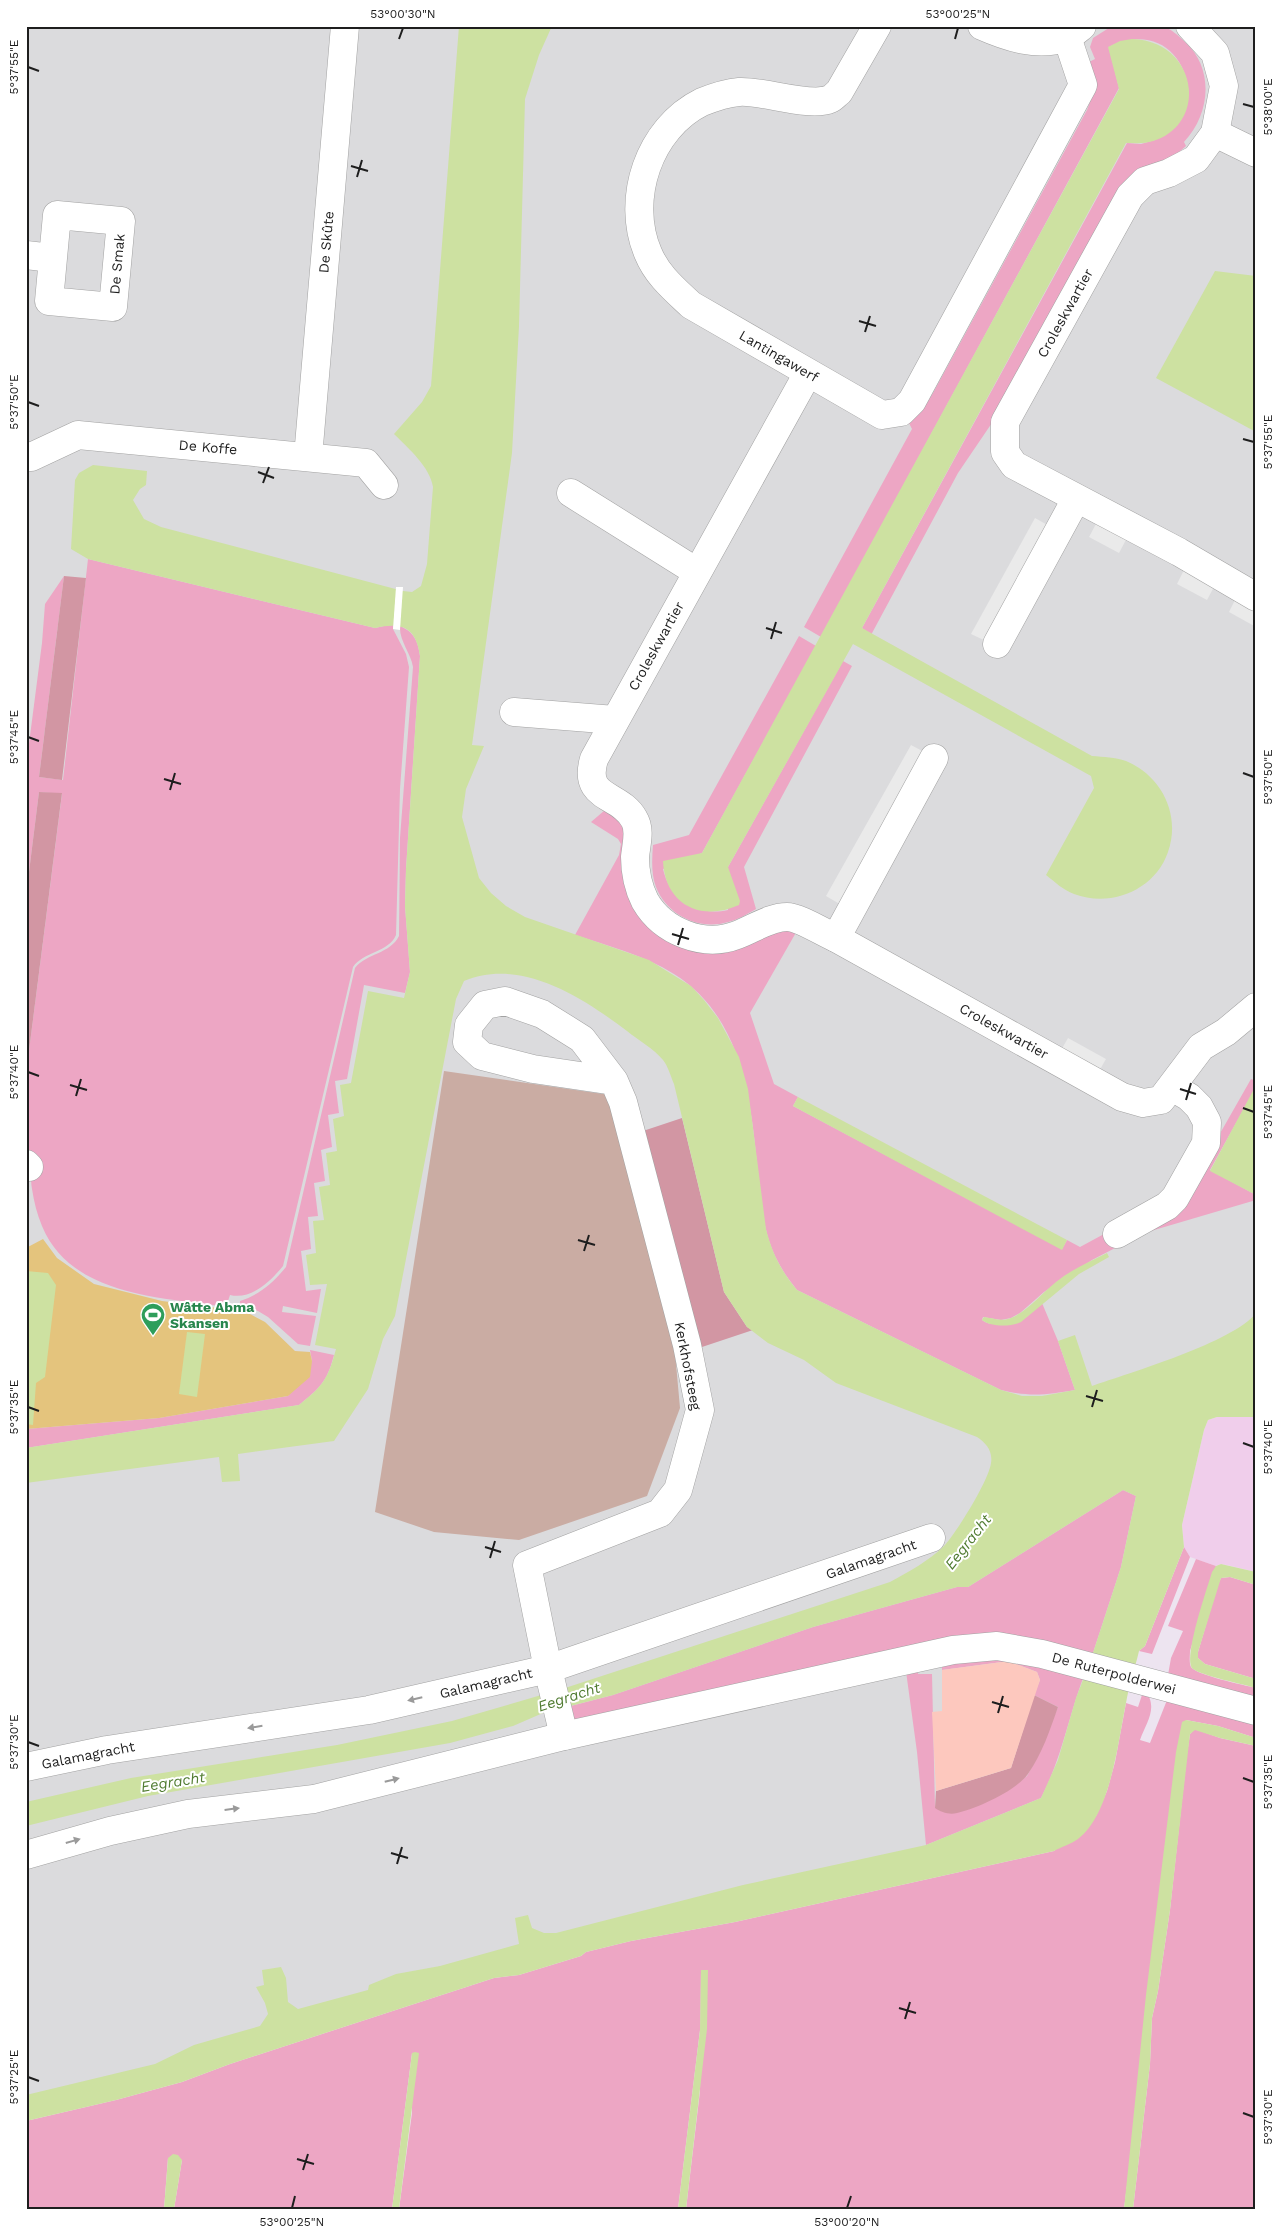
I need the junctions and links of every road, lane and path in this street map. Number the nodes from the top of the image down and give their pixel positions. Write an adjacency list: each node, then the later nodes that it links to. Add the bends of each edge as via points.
1 (344, 26): 10 (street, De Skûte)
2 (877, 26): 8 (street, Lantingawerf, via 839,92 830,99 817,101 740,92 703,102 676,120 651,153 641,189 639,222 648,253 664,281 691,305)
3 (982, 26): 5 (street, via 1005,36 1042,42)
4 (1190, 26): 6 (street, Croleskwartier, via 1215,53 1224,86)
5 (1074, 32): 8 (street, Lantingawerf, via 1083,85 912,401 901,412 882,415)
6 (1215, 134): 7 (street); 13 (street, Croleskwartier, via 1196,159 1145,181 1130,196 1005,422 1005,452 1014,465)
7 (1256, 153)
8 (808, 373): 14 (street, Croleskwartier)
9 (26, 456): 10 (street, De Koffe, via 32,457 78,435)
10 (308, 457): 11 (street, De Koffe, via 366,463)
11 (384, 485)
12 (571, 493): 14 (street)
13 (1076, 499): 15 (street, Croleskwartier, via 1179,552); 16 (street)
14 (697, 572): 18 (street, Croleskwartier)
15 (1256, 597)
16 (997, 644)
17 (514, 712): 18 (street)
18 (615, 720): 20 (street, Croleskwartier, via 594,759 592,779 602,794 628,811 635,820 639,888 655,915 680,933 708,940 737,936 789,916)
19 (934, 758): 20 (street)
20 (836, 938): 23 (street, Croleskwartier, via 1122,1097 1143,1103 1161,1100)
21 (1256, 1007): 23 (street, Croleskwartier, via 1226,1032 1201,1047)
22 (614, 1081): 22 (street, Kerkhofsteeg, via 582,1039 542,1014 505,1001 485,1005 469,1025 466,1042 482,1056 533,1069); 26 (street, Kerkhofsteeg, via 624,1102 687,1345 700,1410 678,1490 660,1513 527,1565)
23 (1172, 1087): 24 (street, via 1199,1107 1207,1122 1206,1143 1171,1202)
24 (1117, 1234)
25 (931, 1538): 26 (street, Galamagracht)
26 (550, 1678): 28 (street, Kerkhofsteeg); 29 (street, Galamagracht, one-way to 29, via 369,1710 107,1750)
27 (1256, 1711): 28 (street, De Ruterpolderwei, via 1084,1664 997,1646 953,1650)
28 (561, 1726): 30 (street, one-way to 28, via 110,1831 188,1814 314,1799)
29 (26, 1767)
30 (26, 1855)

